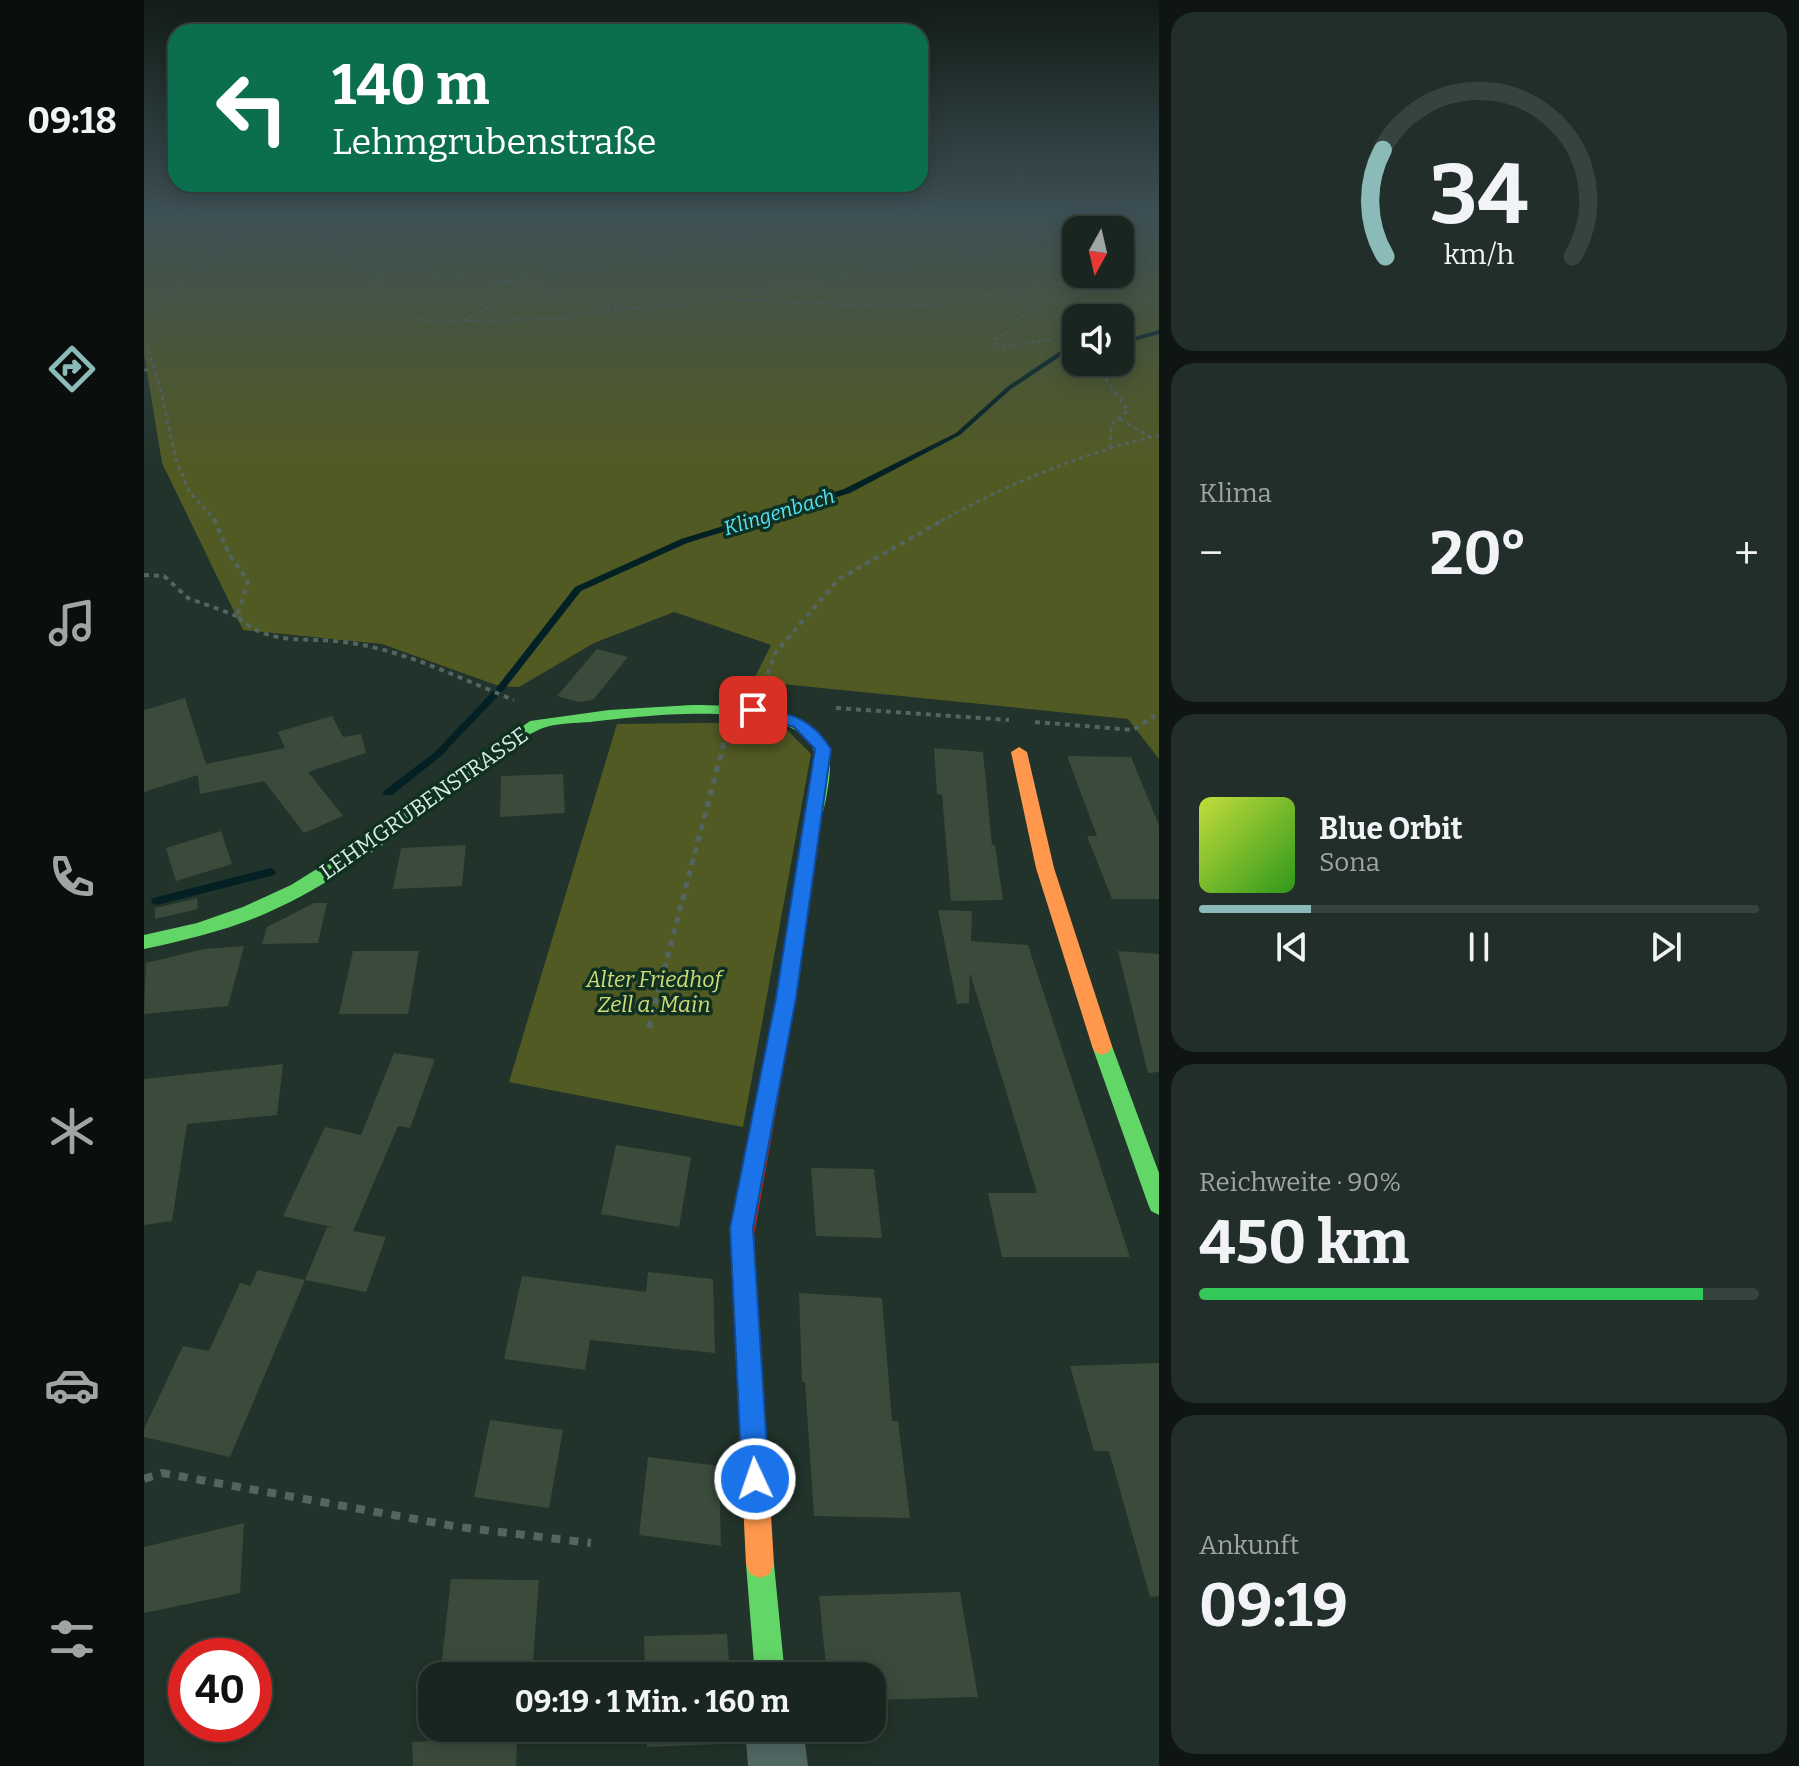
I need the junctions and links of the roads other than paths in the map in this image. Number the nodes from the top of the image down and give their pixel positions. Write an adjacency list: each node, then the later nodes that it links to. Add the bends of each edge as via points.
1 (1019, 752): 3 (street, via 1031,822 1065,943)
2 (144, 942): 4 (street, LEHMGRUBENSTRASSE, via 206,929 285,898 357,854 539,723 753,710 800,723 815,736 823,749 786,998 742,1228)
3 (1159, 1204)
4 (769, 1662)
5 (775, 1742): 6 (street)
6 (778, 1766)

